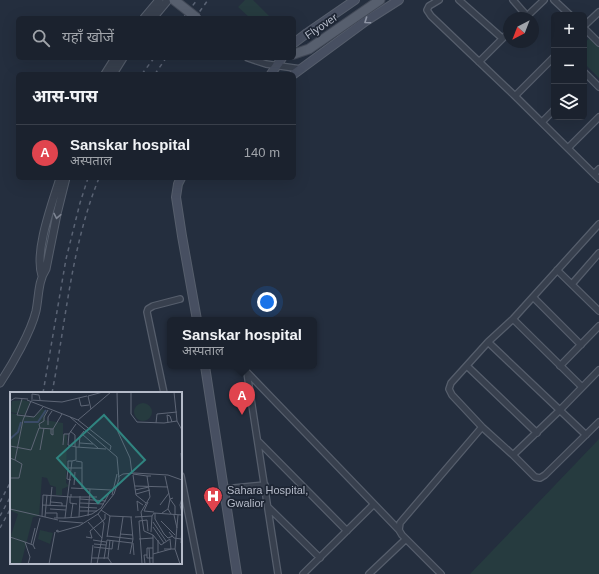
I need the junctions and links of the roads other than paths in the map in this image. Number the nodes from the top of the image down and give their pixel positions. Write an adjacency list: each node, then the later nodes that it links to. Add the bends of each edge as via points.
1 (355, 0): 20 (main road)
2 (380, 0): 22 (main road, Flyover, via 309,49)
3 (399, 0): 30 (main road, one-way to 30)
4 (439, 0): 28 (street, via 429,6 428,13)
5 (459, 0): 19 (street)
6 (513, 0): 10 (street)
7 (544, 0): 11 (street)
8 (554, 0): 12 (street)
9 (166, 1): 14 (street); 15 (street); 16 (main road, bridge)
10 (522, 12)
11 (531, 12)
12 (567, 12)
13 (599, 12): 17 (street)
14 (147, 16)
15 (155, 16)
16 (193, 16)
17 (587, 24)
18 (587, 30): 21 (street)
19 (502, 38): 28 (street)
20 (296, 41)
21 (599, 42)
22 (296, 53)
23 (114, 60): 31 (street)
24 (122, 60): 32 (street)
25 (255, 60): 29 (street)
26 (281, 60): 29 (main road)
27 (551, 60): 36 (street)
28 (479, 62): 36 (street)
29 (277, 66): 30 (street); 33 (main road)
30 (297, 71)
31 (106, 72)
32 (114, 72)
33 (272, 72)
34 (587, 78): 35 (street)
35 (599, 87)
36 (515, 96): 39 (street)
37 (551, 113): 39 (street)
38 (599, 117): 40 (street)
39 (542, 122): 40 (street)
40 (568, 148): 42 (street)
41 (599, 169): 42 (street)
42 (594, 174): 43 (street)
43 (599, 179)
44 (59, 180): 50 (street, via 42,242 39,267)
45 (66, 180): 50 (street, one-way to 50, via 46,269)
46 (180, 180): 55 (main road, via 176,197)
47 (599, 224): 49 (street)
48 (599, 253): 51 (street)
49 (557, 270): 51 (street); 52 (street)
50 (42, 276): 66 (street, via 36,312)
51 (572, 284): 54 (street)
52 (533, 297): 56 (street); 59 (street)
53 (180, 299): 68 (street, via 153,306 148,308 147,312)
54 (599, 311)
55 (196, 317)
56 (513, 319): 58 (street); 61 (street)
57 (599, 326): 59 (street)
58 (488, 342): 60 (street); 69 (street)
59 (582, 345): 61 (street)
60 (467, 366): 71 (street, via 451,383 449,389); 72 (street)
61 (560, 366): 67 (street)
62 (205, 369): 78 (main road)
63 (244, 369): 65 (street)
64 (599, 370): 67 (street)
65 (248, 372): 74 (street); 79 (street)
66 (0, 383)
67 (582, 387): 69 (street)
68 (164, 392)
69 (560, 410): 72 (street); 73 (street)
70 (599, 422): 73 (street)
71 (482, 427): 75 (street); 81 (street, via 400,523)
72 (536, 433): 75 (street)
73 (586, 435): 75 (street, via 540,478 535,477)
74 (258, 442): 77 (street); 82 (street)
75 (513, 455)
76 (182, 481): 85 (street)
77 (265, 485): 78 (street); 80 (street)
78 (224, 489): 86 (main road)
79 (374, 504): 81 (street); 82 (street)
80 (268, 507): 84 (street); 87 (street)
81 (399, 530): 83 (street)
82 (347, 531): 84 (street)
83 (406, 539): 89 (street); 90 (street)
84 (320, 558): 88 (street)
85 (200, 574)
86 (237, 574)
87 (278, 574)
88 (303, 574)
89 (369, 574)
90 (441, 574)

